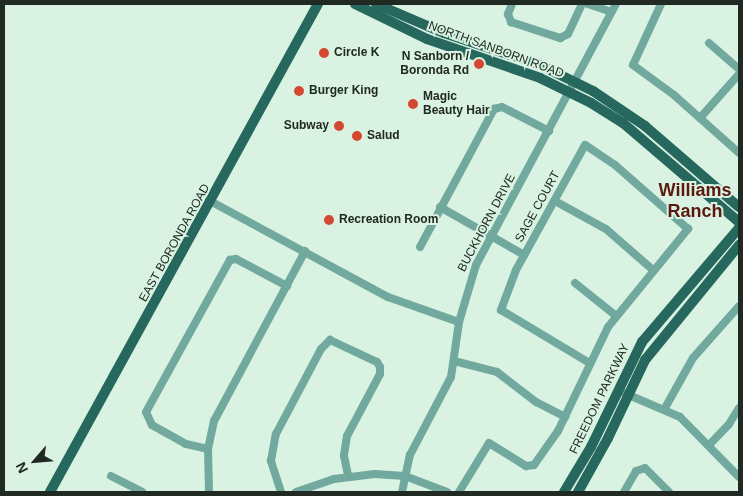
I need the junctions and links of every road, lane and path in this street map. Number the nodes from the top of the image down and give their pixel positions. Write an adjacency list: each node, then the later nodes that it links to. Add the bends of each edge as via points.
1 (318, 4): 20 (main road, EAST BORONDA ROAD)
2 (355, 4): 15 (main road, NORTH SANBORN ROAD, via 427,39)
3 (376, 4): 14 (main road, NORTH SANBORN ROAD, via 444,34 540,65)
4 (512, 4): 5 (street, via 508,14 511,22 560,38 568,34)
5 (582, 4)
6 (588, 4): 9 (street)
7 (616, 4): 10 (street, BUCKHORN DRIVE)
8 (661, 4): 16 (street, via 633,65)
9 (599, 6): 10 (street)
10 (611, 12): 14 (street, BUCKHORN DRIVE)
11 (709, 43): 12 (street)
12 (739, 69)
13 (739, 74): 16 (street)
14 (576, 82): 15 (street, BUCKHORN DRIVE); 22 (main road, NORTH SANBORN ROAD, via 645,126)
15 (570, 91): 17 (street, BUCKHORN DRIVE); 23 (main road, NORTH SANBORN ROAD, via 623,123)
16 (700, 118): 18 (street)
17 (549, 131): 21 (street, via 502,106 496,108); 25 (street, BUCKHORN DRIVE)
18 (739, 152)
19 (555, 201): 29 (street, SAGE COURT); 30 (street, via 606,229); 30 (street, SAGE COURT, via 585,145 614,165 688,229)
20 (212, 202): 28 (street); 49 (main road, EAST BORONDA ROAD)
21 (440, 207): 25 (street); 27 (street)
22 (739, 207)
23 (739, 222)
24 (739, 228): 38 (main road, FREEDOM PARKWAY, via 652,329 635,354)
25 (492, 236): 29 (street); 35 (street, BUCKHORN DRIVE, via 472,275)
26 (739, 245): 39 (main road, FREEDOM PARKWAY, via 657,342)
27 (420, 247)
28 (305, 251): 32 (street); 35 (street, via 388,297)
29 (524, 255): 37 (street, SAGE COURT, via 507,288 501,310)
30 (654, 270): 34 (street)
31 (575, 283): 34 (street)
32 (287, 286): 44 (street, via 218,412); 44 (street, via 236,259 230,260 146,412 152,425 186,444)
33 (739, 306): 40 (street, via 693,358)
34 (616, 315): 37 (street)
35 (459, 322): 36 (street, BUCKHORN DRIVE)
36 (454, 360): 42 (street, via 497,372 536,402); 47 (street, BUCKHORN DRIVE, via 445,391 410,455)
37 (588, 362): 42 (street)
38 (618, 390): 39 (street); 57 (main road, FREEDOM PARKWAY)
39 (628, 395): 40 (street); 58 (main road, FREEDOM PARKWAY)
40 (665, 408): 43 (street, via 687,423)
41 (739, 408): 43 (street)
42 (565, 417): 56 (street, via 550,444 530,468 491,443 486,444)
43 (709, 445): 48 (street)
44 (208, 449): 51 (street)
45 (110, 476): 50 (street)
46 (348, 476): 47 (street); 52 (street, via 344,456 347,436 380,374 380,367 377,362 330,340 321,349 276,434 271,461); 53 (street)
47 (405, 476): 54 (street, BUCKHORN DRIVE); 55 (street)
48 (739, 477)
49 (50, 492)
50 (142, 492)
51 (209, 492)
52 (281, 492)
53 (296, 492)
54 (402, 492)
55 (447, 492)
56 (459, 492)
57 (564, 492)
58 (578, 492)
59 (624, 492): 60 (street, via 636,472 645,468)
60 (669, 492)

